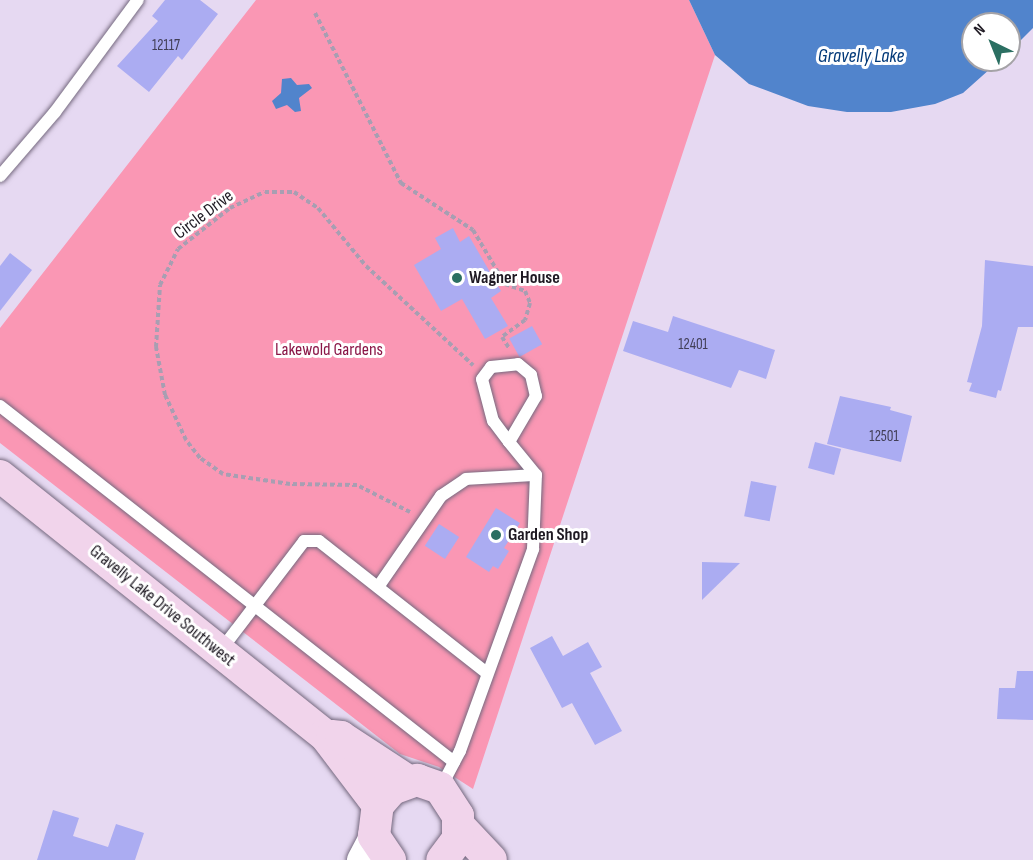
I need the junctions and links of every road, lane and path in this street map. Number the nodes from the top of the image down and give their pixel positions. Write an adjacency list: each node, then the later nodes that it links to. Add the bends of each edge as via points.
1 (138, 0): 3 (lane, via 55,112)
2 (315, 13): 4 (path, via 401,183 474,230 505,284 525,291 530,303 525,320 502,337)
3 (0, 176)
4 (518, 364): 5 (lane, via 491,367); 7 (lane, via 531,375 536,396)
5 (485, 376): 7 (lane, via 493,421); 10 (path, Circle Drive, via 366,266 318,208 294,192 265,192 230,208 178,249 160,285 156,347 165,395 186,441 200,458 223,474 290,484 357,485)
6 (0, 406): 12 (lane)
7 (509, 442): 8 (lane)
8 (536, 475): 10 (lane, via 466,479 441,496); 14 (lane, via 533,549)
9 (0, 476): 13 (main road, Gravelly Lake Drive Southwest)
10 (424, 521): 11 (lane)
11 (378, 587): 12 (lane, via 326,545 304,541); 14 (lane)
12 (255, 606): 13 (lane); 16 (lane)
13 (220, 651): 15 (main road, Gravelly Lake Drive Southwest)
14 (487, 673): 16 (lane)
15 (325, 735): 17 (main road, Gravelly Lake Drive Southwest, via 341,737); 18 (main road, Gravelly Lake Drive Southwest)
16 (447, 775): 17 (main road); 19 (main road)
17 (408, 781): 18 (main road, via 392,789)
18 (378, 805): 20 (main road)
19 (460, 827): 21 (main road, via 454,848); 22 (main road)
20 (375, 852)
21 (442, 860)
22 (491, 860)

